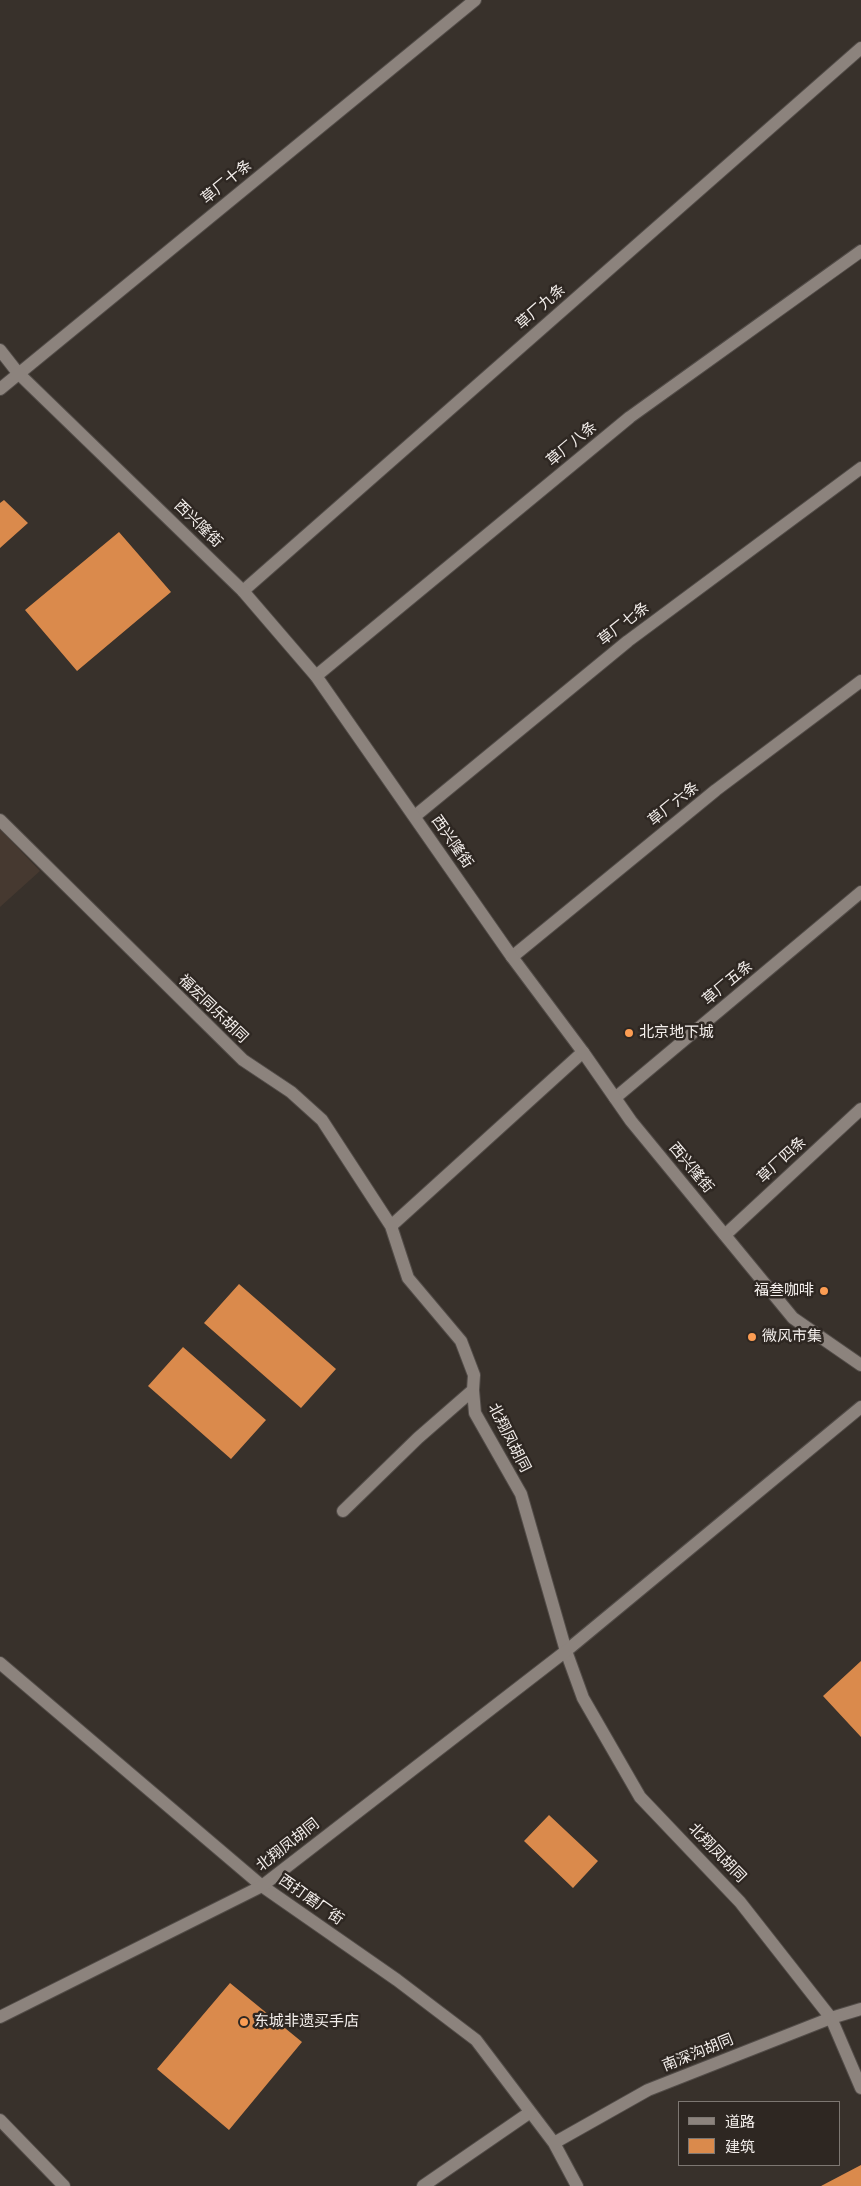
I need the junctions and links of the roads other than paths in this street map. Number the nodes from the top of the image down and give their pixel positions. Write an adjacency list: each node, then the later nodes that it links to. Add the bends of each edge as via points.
1 (475, 0): 5 (street, 草厂十条)
2 (861, 48): 8 (street, 草厂九条)
3 (861, 251): 9 (street, 草厂八条, via 630,417)
4 (0, 350): 5 (street, 西兴隆街)
5 (18, 373): 6 (street, 草厂十条); 8 (street, 西兴隆街)
6 (0, 389)
7 (861, 468): 11 (street, 草厂七条, via 628,641)
8 (243, 591): 9 (street, 西兴隆街)
9 (316, 676): 11 (street, 西兴隆街)
10 (861, 681): 14 (street, 草厂六条, via 716,790)
11 (415, 816): 14 (street, 西兴隆街)
12 (0, 820): 18 (street, 福宏同乐胡同, via 243,1060 292,1092 322,1120)
13 (861, 892): 16 (street, 草厂五条)
14 (512, 957): 15 (street, 西兴隆街)
15 (583, 1052): 16 (street, 西兴隆街); 18 (street)
16 (615, 1098): 19 (street, 西兴隆街)
17 (861, 1110): 19 (street, 草厂四条)
18 (391, 1226): 21 (street, 北翔凤胡同, via 408,1278 461,1341 474,1375)
19 (725, 1235): 20 (street, 西兴隆街, via 793,1318)
20 (861, 1365)
21 (473, 1390): 23 (street); 24 (street, 北翔凤胡同, via 475,1412 521,1494)
22 (861, 1407): 24 (street, 北翔凤胡同)
23 (343, 1511)
24 (566, 1651): 26 (street, 北翔凤胡同); 29 (street, 北翔凤胡同, via 583,1698 640,1797 740,1902)
25 (0, 1663): 26 (street, 西打磨厂街)
26 (262, 1886): 28 (street, 北翔凤胡同); 31 (street, 西打磨厂街, via 397,1980 476,2040)
27 (861, 2009): 29 (street, 南深沟胡同)
28 (0, 2017)
29 (831, 2018): 30 (street, 北翔凤胡同); 33 (street, 南深沟胡同, via 648,2090)
30 (861, 2088)
31 (529, 2113): 33 (street, 西打磨厂街); 35 (street)
32 (0, 2120): 34 (street)
33 (554, 2143): 36 (street, 西打磨厂街)
34 (64, 2186)
35 (423, 2186)
36 (577, 2186)

